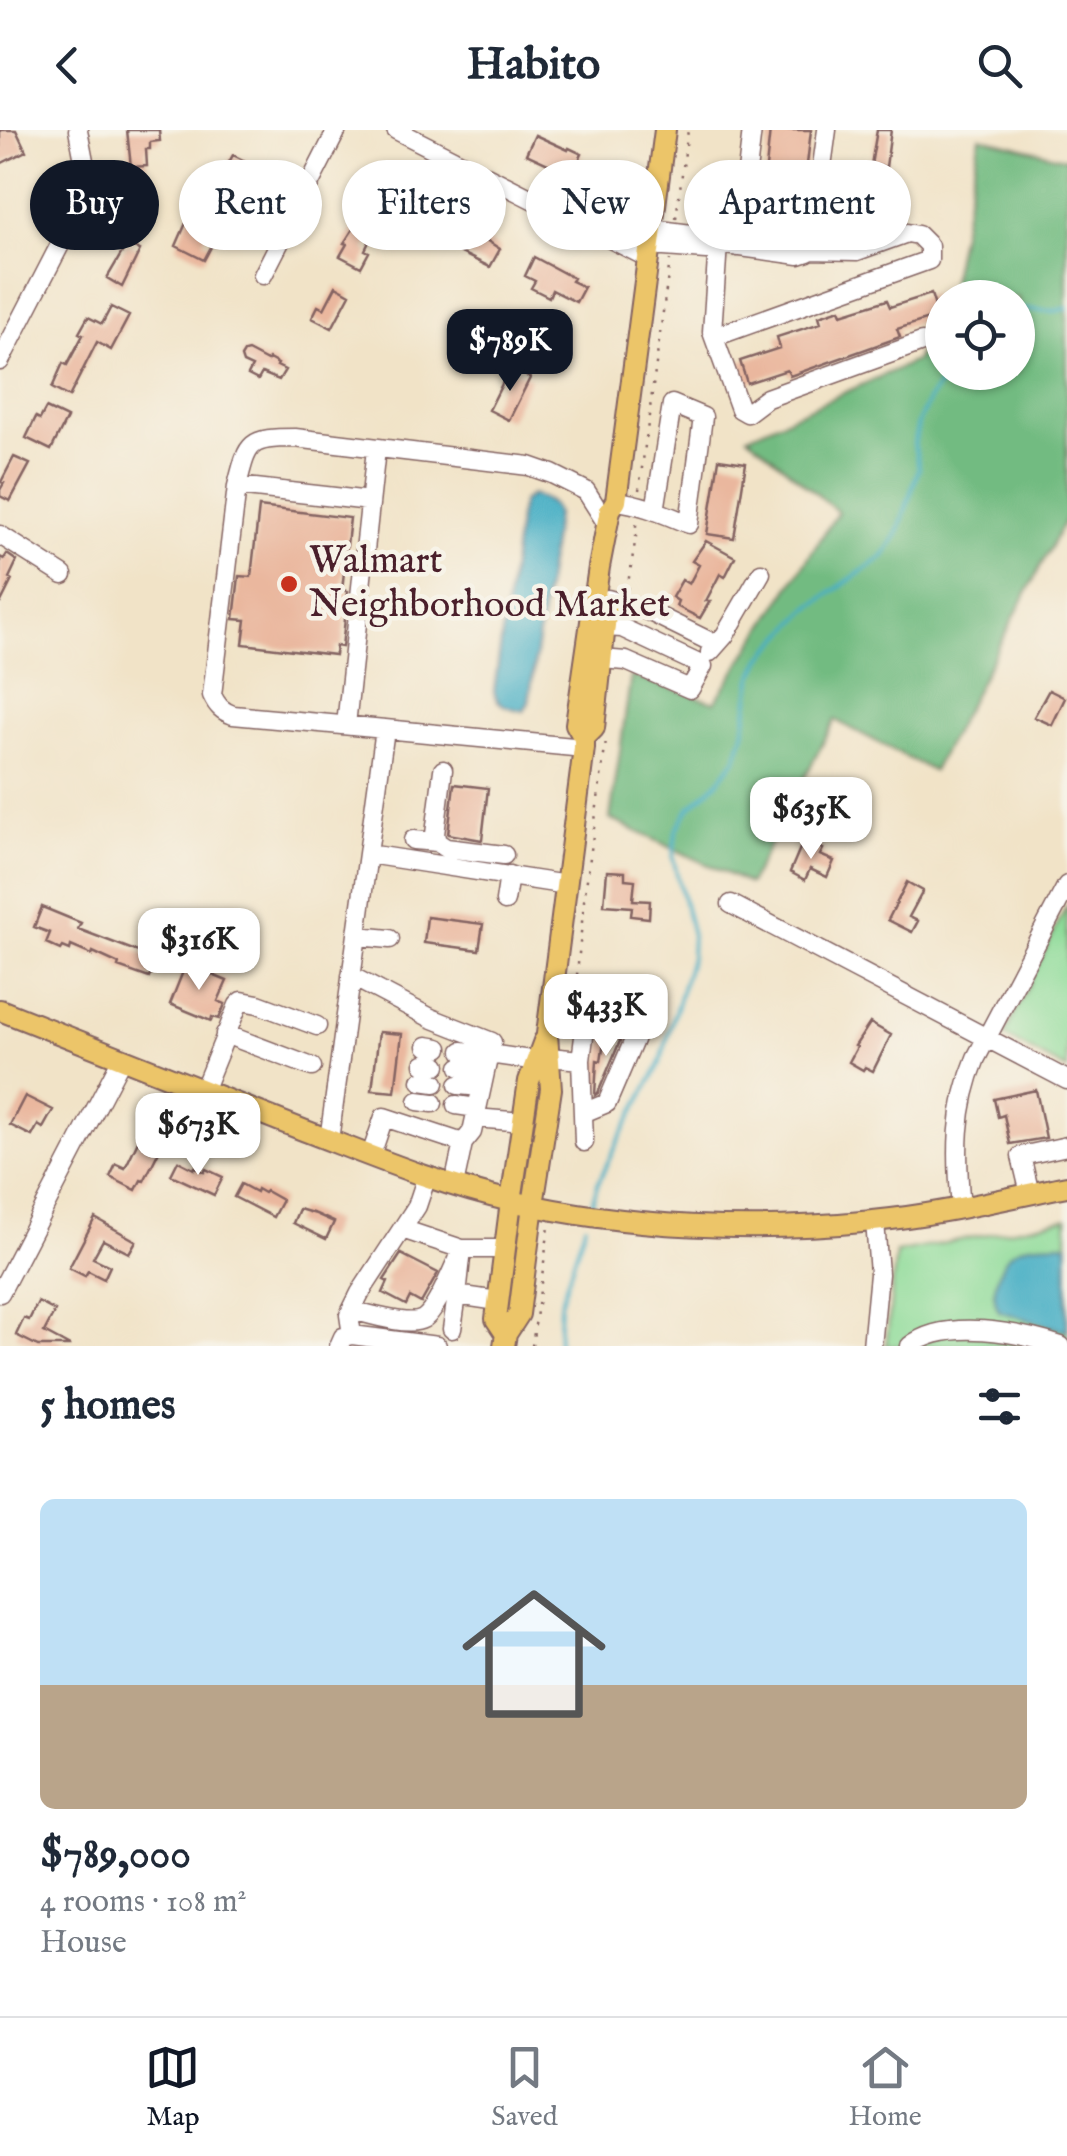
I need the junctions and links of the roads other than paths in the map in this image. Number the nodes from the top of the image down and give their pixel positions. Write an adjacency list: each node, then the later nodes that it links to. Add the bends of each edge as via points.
1 (78, 130): 20 (street, via 86,170 80,206)
2 (337, 130): 17 (street)
3 (396, 130): 10 (street)
4 (665, 130): 7 (main road)
5 (752, 130): 8 (street)
6 (827, 130): 9 (street)
7 (663, 160)
8 (748, 160)
9 (823, 160)
10 (526, 186)
11 (911, 233): 18 (street, via 929,246 929,260)
12 (658, 250): 22 (main road)
13 (718, 250): 18 (street)
14 (761, 250): 15 (street)
15 (809, 250): 16 (street)
16 (860, 250)
17 (263, 275)
18 (714, 337): 19 (street, via 740,410 747,413 767,398)
19 (922, 342)
20 (0, 361)
21 (376, 450): 23 (street, via 264,438 249,448); 24 (street, via 529,466); 25 (street)
22 (619, 476): 24 (street); 26 (main road)
23 (237, 486): 25 (street); 36 (street, via 216,704 233,715)
24 (586, 491): 27 (street)
25 (370, 500): 36 (street)
26 (636, 505): 26 (street, via 672,404 703,417 689,524); 27 (main road, via 610,510); 31 (main road, via 620,513)
27 (608, 524): 38 (main road, via 576,724)
28 (0, 535): 30 (street)
29 (761, 574): 33 (street)
30 (63, 576)
31 (617, 602): 32 (main road); 33 (street)
32 (604, 627): 34 (main road); 35 (street, via 622,628)
33 (715, 644): 35 (street)
34 (601, 659): 35 (street, via 690,688); 38 (main road, via 594,728)
35 (703, 666)
36 (346, 725): 37 (street)
37 (386, 729): 38 (street); 42 (street)
38 (584, 743): 46 (main road)
39 (443, 770): 41 (street)
40 (414, 840): 41 (street)
41 (436, 842): 43 (street)
42 (368, 854): 44 (street); 49 (street)
43 (504, 855)
44 (509, 875): 46 (street); 47 (street)
45 (1067, 884): 57 (street)
46 (567, 885): 53 (main road)
47 (505, 901)
48 (731, 904): 57 (street)
49 (357, 936): 50 (street); 51 (street)
50 (390, 939)
51 (351, 976): 62 (street, via 492,1042); 69 (street)
52 (0, 1010): 58 (main road)
53 (550, 1010): 54 (street); 59 (main road)
54 (582, 1015): 60 (street); 66 (street, via 588,1003 642,1015 607,1103)
55 (317, 1026): 56 (street, via 242,1001)
56 (226, 1034): 61 (street); 64 (street)
57 (987, 1038): 63 (street); 80 (street, via 958,1123)
58 (122, 1058): 64 (main road); 86 (street)
59 (542, 1059): 60 (street); 62 (street); 68 (main road, via 529,1081); 79 (main road, via 551,1089)
60 (581, 1060): 66 (street)
61 (312, 1067)
62 (485, 1070): 62 (street, via 460,1068); 67 (street)
63 (1067, 1080)
64 (203, 1091): 69 (main road)
65 (456, 1105): 67 (street)
66 (583, 1112): 70 (street)
67 (476, 1113): 68 (street); 71 (street)
68 (523, 1122): 78 (main road)
69 (329, 1140): 73 (main road)
70 (584, 1142)
71 (463, 1143): 73 (street, via 384,1117); 75 (street)
72 (1067, 1146): 77 (street, via 1022,1156)
73 (371, 1156): 74 (main road)
74 (427, 1176): 75 (main road); 82 (street)
75 (454, 1185): 78 (main road)
76 (1067, 1186): 77 (main road)
77 (1030, 1194): 80 (main road)
78 (511, 1201): 79 (main road); 84 (main road)
79 (548, 1208): 81 (main road, via 693,1226); 91 (main road, via 520,1314)
80 (961, 1208): 81 (main road)
81 (876, 1221): 93 (street)
82 (402, 1228): 83 (street); 88 (street, via 376,1266)
83 (462, 1249): 84 (street); 85 (street)
84 (505, 1249): 87 (main road)
85 (452, 1288): 87 (street); 88 (street, via 412,1322); 89 (street)
86 (0, 1293)
87 (498, 1301): 91 (main road)
88 (360, 1312): 90 (street, via 349,1316)
89 (452, 1329)
90 (345, 1340): 92 (street)
91 (504, 1340)
92 (437, 1346)
93 (872, 1346)
94 (910, 1346): 95 (street, via 950,1332 988,1329)
95 (1061, 1346)

